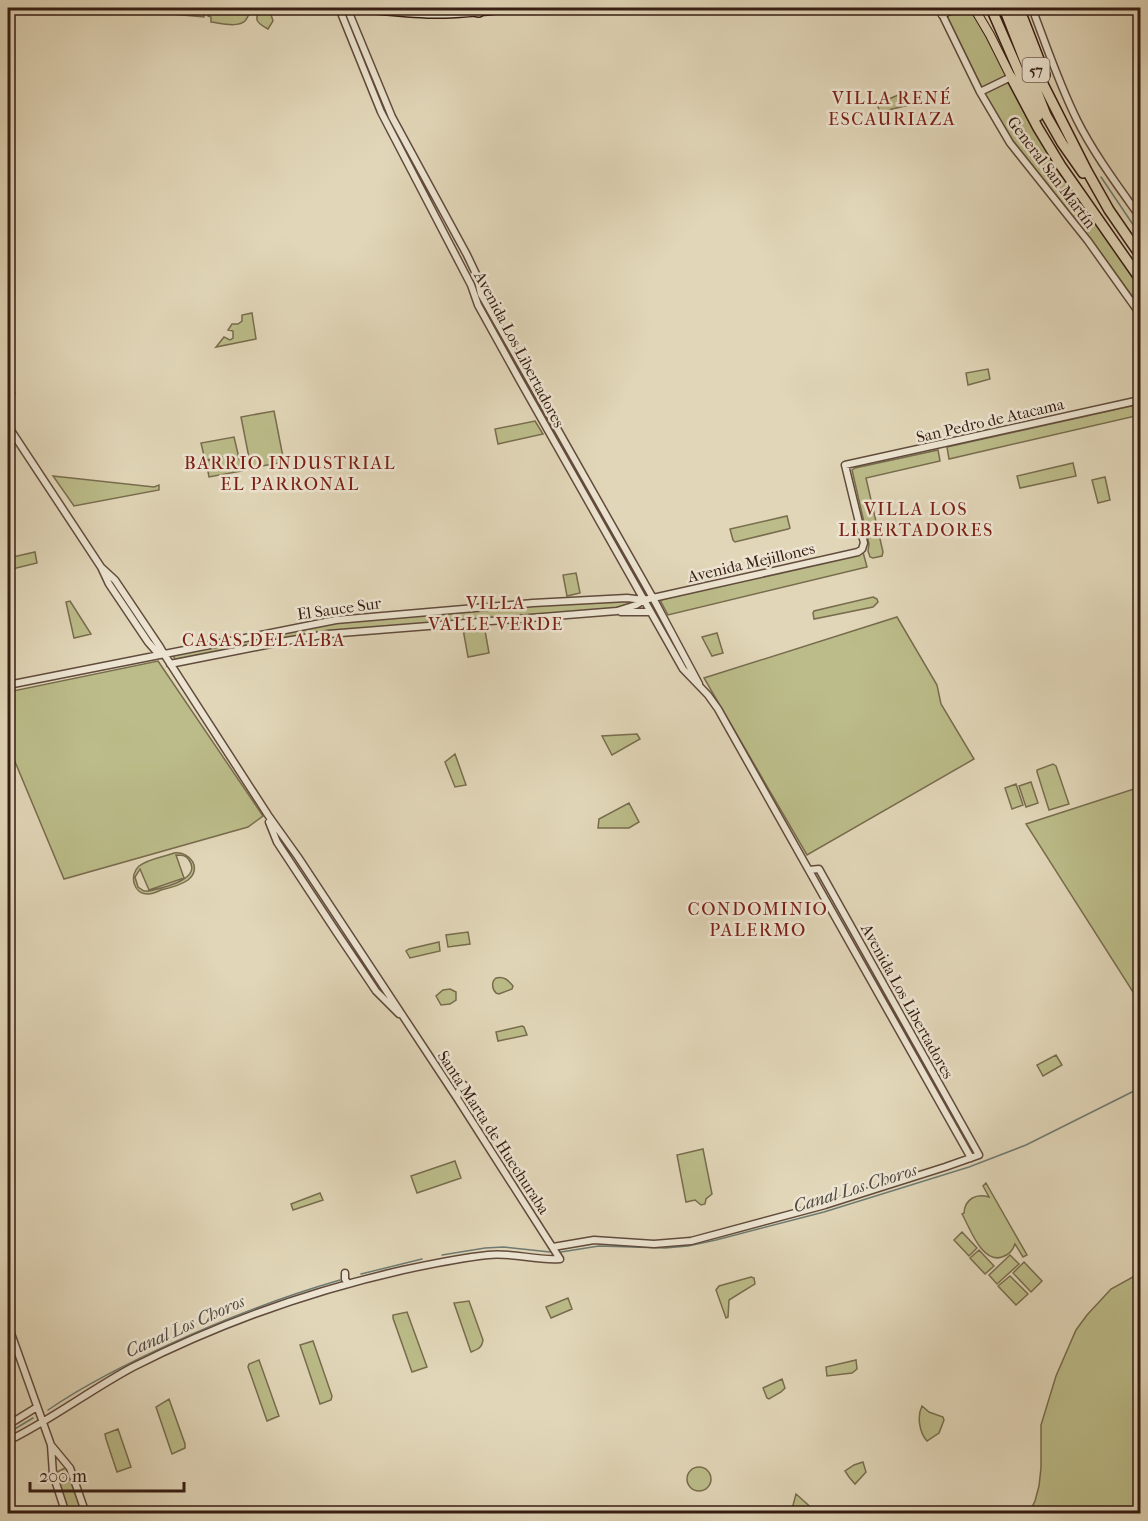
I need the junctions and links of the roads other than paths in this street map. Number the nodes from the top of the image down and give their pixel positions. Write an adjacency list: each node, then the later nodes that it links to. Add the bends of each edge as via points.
1 (339, 8): 30 (street, Avenida Los Libertadores, via 381,112 478,305)
2 (347, 8): 29 (street, Avenida Los Libertadores, via 392,117 467,255 481,294)
3 (353, 8): 15 (main road, via 423,14)
4 (458, 8): 15 (highway)
5 (514, 8): 15 (main road)
6 (955, 8): 14 (main road)
7 (974, 8): 16 (main road)
8 (992, 8): 19 (highway)
9 (998, 8): 19 (highway)
10 (1004, 8): 21 (highway, via 1046,115)
11 (1010, 8): 18 (highway, 57)
12 (1019, 8): 18 (highway)
13 (1032, 8): 22 (street, via 1078,122)
14 (940, 11): 17 (street, General San Martín)
15 (479, 12)
16 (1011, 77): 17 (street); 20 (highway)
17 (980, 92): 25 (street, General San Martín, via 1010,143)
18 (1066, 130): 21 (highway, 57)
19 (1046, 131): 20 (highway)
20 (1071, 180): 24 (highway)
21 (1104, 202): 23 (highway, 57)
22 (1140, 217)
23 (1140, 255)
24 (1140, 279)
25 (1140, 314)
26 (1140, 400): 28 (street, San Pedro de Atacama, via 845,465 864,543)
27 (8, 426): 35 (street, Santa Marta de Huechuraba, via 148,642)
28 (862, 549): 29 (street, Avenida Mejillones)
29 (653, 598): 30 (street, Avenida Mejillones); 38 (street, Avenida Los Libertadores)
30 (644, 600): 31 (street); 32 (street, Avenida Los Libertadores); 33 (street, El Sauce Sur, via 559,601 354,618)
31 (617, 611): 32 (street); 34 (street, via 337,633)
32 (650, 612): 38 (street, Avenida Los Libertadores, via 683,669)
33 (284, 630): 34 (street); 35 (street, El Sauce Sur)
34 (286, 641): 36 (street)
35 (164, 654): 36 (street, Santa Marta de Huechuraba); 37 (street, El Sauce Sur)
36 (170, 664): 39 (street, Santa Marta de Huechuraba)
37 (8, 685)
38 (702, 688): 40 (street, Avenida Los Libertadores, via 718,709)
39 (268, 815): 42 (street, Santa Marta de Huechuraba); 44 (street, Santa Marta de Huechuraba, via 277,842)
40 (809, 870): 41 (street, Avenida Los Libertadores, via 819,869); 43 (street, Avenida Los Libertadores)
41 (836, 899): 43 (street); 45 (street, Avenida Los Libertadores)
42 (326, 900): 44 (street); 47 (street, Santa Marta de Huechuraba)
43 (828, 903): 46 (street, Avenida Los Libertadores)
44 (318, 905): 47 (street, Santa Marta de Huechuraba, via 376,991)
45 (867, 956): 46 (street); 48 (street, Avenida Los Libertadores)
46 (859, 959): 49 (street, Avenida Los Libertadores)
47 (405, 1019): 51 (street, Santa Marta de Huechuraba)
48 (914, 1039): 49 (street); 52 (street, Avenida Los Libertadores)
49 (907, 1044): 53 (street, Avenida Los Libertadores)
50 (464, 1085): 51 (street)
51 (456, 1098): 55 (street, Santa Marta de Huechuraba)
52 (955, 1112): 53 (street); 54 (street, Avenida Los Libertadores, via 979,1155)
53 (947, 1117): 54 (street, Avenida Los Libertadores)
54 (971, 1158): 55 (street, via 825,1205 691,1241 654,1244 594,1240)
55 (553, 1247): 57 (street, Santa Marta de Huechuraba, via 560,1259 489,1254)
56 (345, 1273): 57 (street)
57 (348, 1284): 60 (street, via 269,1309 181,1344)
58 (8, 1325): 59 (street)
59 (37, 1407): 60 (street); 62 (street)
60 (42, 1421): 62 (street); 64 (street)
61 (8, 1425): 62 (street)
62 (19, 1427): 63 (street)
63 (8, 1441)
64 (51, 1445): 65 (street); 66 (street)
65 (68, 1465): 66 (street); 68 (street)
66 (52, 1469): 67 (street)
67 (66, 1514)
68 (86, 1514)

